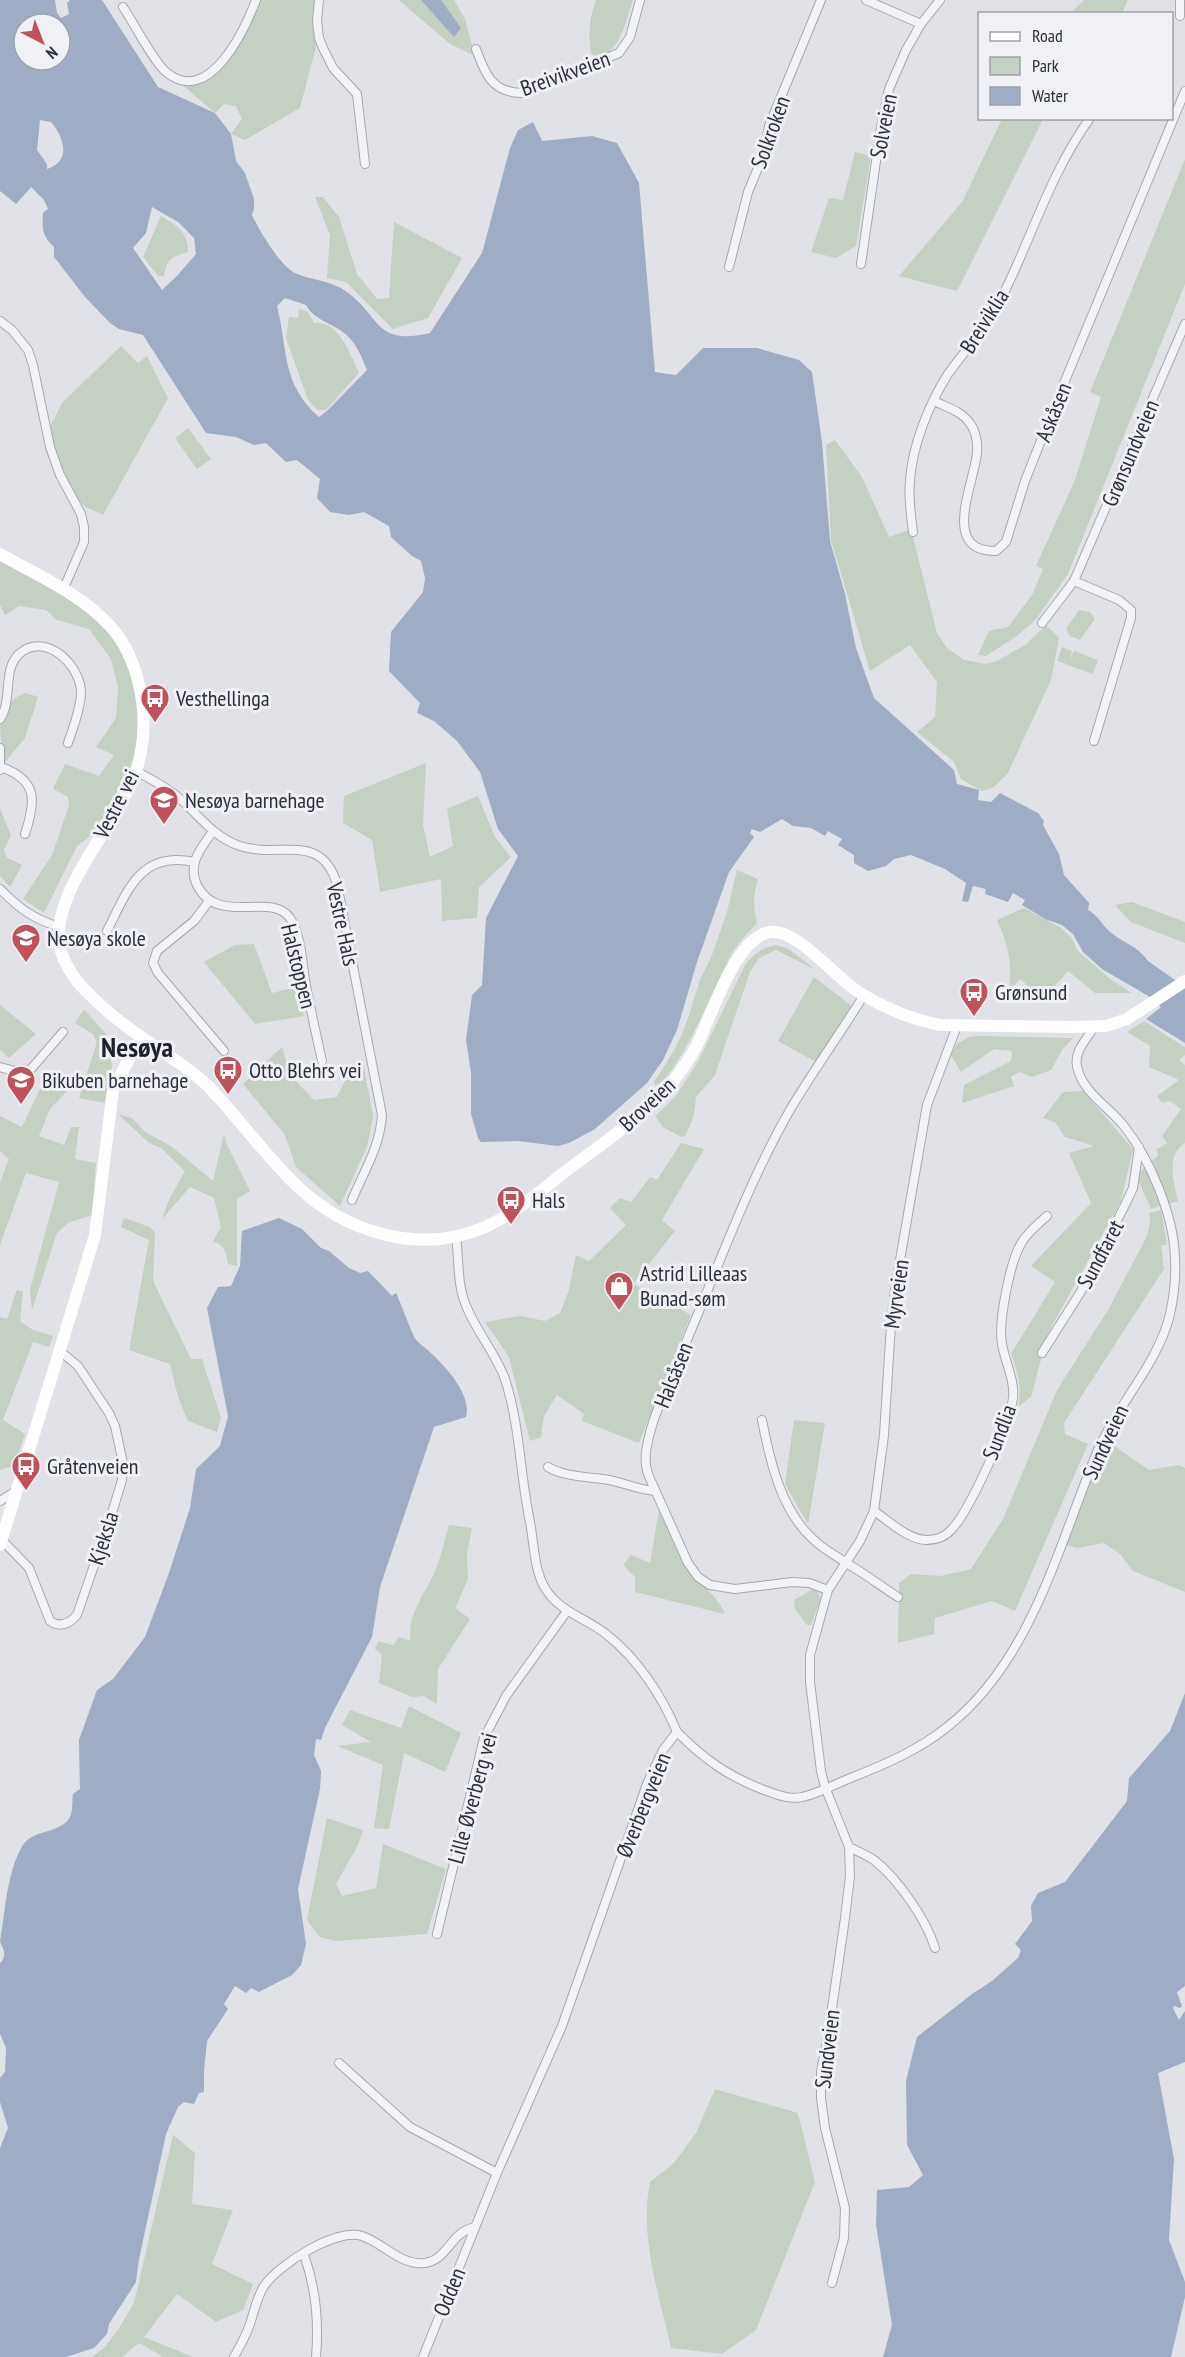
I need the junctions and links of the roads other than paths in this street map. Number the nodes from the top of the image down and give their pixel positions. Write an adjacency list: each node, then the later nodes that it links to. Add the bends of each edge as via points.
1 (256, 0): 8 (street, via 228,54 206,76 192,80 174,77 158,64)
2 (319, 0): 14 (street, via 317,21 323,48 333,68 357,94)
3 (640, 0): 11 (street, Breivikveien, via 630,37 619,53 521,93 508,92 491,81)
4 (821, 0): 16 (street, Solkroken, via 769,126)
5 (866, 0): 10 (street)
6 (940, 0): 10 (street, Solveien)
7 (1180, 0): 9 (street)
8 (123, 7)
9 (1179, 18)
10 (921, 24): 15 (street, Solveien, via 890,89)
11 (476, 49)
12 (1185, 91): 19 (street, Askåsen, via 1025,481 1006,542 996,551 977,549 965,534 963,519 977,452 973,429 957,412)
13 (1089, 120): 19 (street, Breiviklia, via 1049,186 999,303)
14 (365, 164)
15 (861, 264)
16 (729, 267)
17 (0, 321): 23 (street, via 28,350 50,447 81,514 84,542)
18 (1185, 324): 22 (street, Grønsundveien)
19 (934, 401): 20 (street, Breiviklia, via 909,480)
20 (913, 532)
21 (0, 554): 23 (street, Vestre vei)
22 (1074, 581): 24 (street, Grønsundveien); 26 (street, via 1119,600 1131,610)
23 (63, 590): 30 (street, Vestre vei, via 107,622 129,656 141,690 144,714)
24 (1042, 623)
25 (0, 719): 27 (street, via 15,659 29,647 47,647 59,653 78,680 80,700)
26 (1094, 741)
27 (68, 743)
28 (0, 748): 29 (street)
29 (1, 768): 32 (street, via 15,772 30,788 34,800)
30 (136, 771): 31 (street, Vestre Hals, via 178,797); 36 (street, Vestre vei, via 75,883)
31 (213, 831): 33 (street); 50 (street, Vestre Hals, via 243,847 318,854 334,875 382,1115 375,1153)
32 (26, 834)
33 (194, 862): 35 (street, via 195,882); 37 (street, via 170,860 146,869 131,885)
34 (0, 889): 36 (street, via 35,919)
35 (209, 901): 45 (street, via 194,921 157,951 153,963); 47 (street, Halstoppen, via 235,908 272,908 288,916 300,951)
36 (59, 927): 43 (street, via 62,951 71,973 89,994)
37 (107, 931)
38 (1185, 981): 41 (street, Broveien, via 1117,1024)
39 (864, 995): 40 (street, Broveien, via 928,1023); 52 (street, Broveien, via 794,938 780,932 756,938 739,956 684,1067 649,1108 519,1206 490,1225); 58 (street, Halsåsen, via 791,1109 736,1223 650,1432 645,1468)
40 (957, 1026): 41 (street, Broveien); 60 (street, Myrveien, via 927,1105 898,1273)
41 (1094, 1027): 49 (street, Sundveien, via 1080,1047 1077,1059 1081,1079)
42 (63, 1032): 48 (street, via 31,1069 18,1072)
43 (136, 1032): 44 (street); 46 (street)
44 (148, 1042): 46 (street); 52 (street, Broveien, via 205,1084 288,1177 331,1214 355,1226 392,1236 424,1240)
45 (224, 1050)
46 (131, 1055): 53 (street, via 113,1090 95,1235)
47 (322, 1061)
48 (0, 1067)
49 (1139, 1147): 54 (street, Sundfaret, via 1133,1188 1126,1203 1080,1293); 67 (street, Sundveien, via 1149,1161 1167,1214 1175,1257 1170,1315 1099,1449 1034,1612 1000,1671 948,1727 900,1757)
50 (352, 1200)
51 (1047, 1216): 60 (street, Sundlia, via 1022,1241 1012,1263 1001,1337 1013,1397 1005,1429 962,1514 951,1531 924,1540)
52 (456, 1236): 65 (street, Øverbergveien, via 464,1300 494,1355 511,1401 540,1576 550,1594)
53 (60, 1352): 57 (street); 61 (street, Kjeksla, via 78,1366 109,1413 123,1463 112,1513 72,1621 64,1625 50,1620 29,1568)
54 (1042, 1353)
55 (762, 1420): 62 (street, via 781,1491 794,1516 814,1540)
56 (548, 1467): 58 (street)
57 (16, 1491): 59 (street); 61 (street)
58 (656, 1491): 63 (street, Halsåsen, via 688,1563 710,1586 735,1589 792,1582)
59 (0, 1501)
60 (874, 1511): 62 (street, Myrveien)
61 (1, 1542)
62 (846, 1562): 63 (street, Myrveien); 64 (street)
63 (828, 1590): 67 (street, Myrveien, via 810,1655 810,1682)
64 (898, 1597)
65 (567, 1611): 66 (street, Øverbergveien, via 604,1633 629,1656 663,1701); 69 (street, Lille Øverberg vei, via 506,1696 484,1738)
66 (677, 1732): 67 (street, Sundveien, via 725,1772 779,1795 801,1798); 72 (street, Øverbergveien, via 663,1750 647,1784 562,2026)
67 (825, 1787): 68 (street, Sundveien)
68 (849, 1847): 70 (street, via 871,1858 899,1885 931,1934); 75 (street, Sundveien, via 845,1918 821,2071 825,2128 845,2208 844,2238)
69 (437, 1934)
70 (935, 1948)
71 (339, 2063): 72 (street, via 410,2127)
72 (497, 2173): 73 (street, Øverbergveien)
73 (475, 2227): 74 (street, via 464,2229 445,2252 426,2263 407,2260 362,2236 332,2239); 78 (street, Odden)
74 (304, 2255): 76 (street, via 283,2265 264,2287); 77 (street, via 316,2305)
75 (832, 2283)
76 (234, 2357)
77 (316, 2357)
78 (423, 2357)

